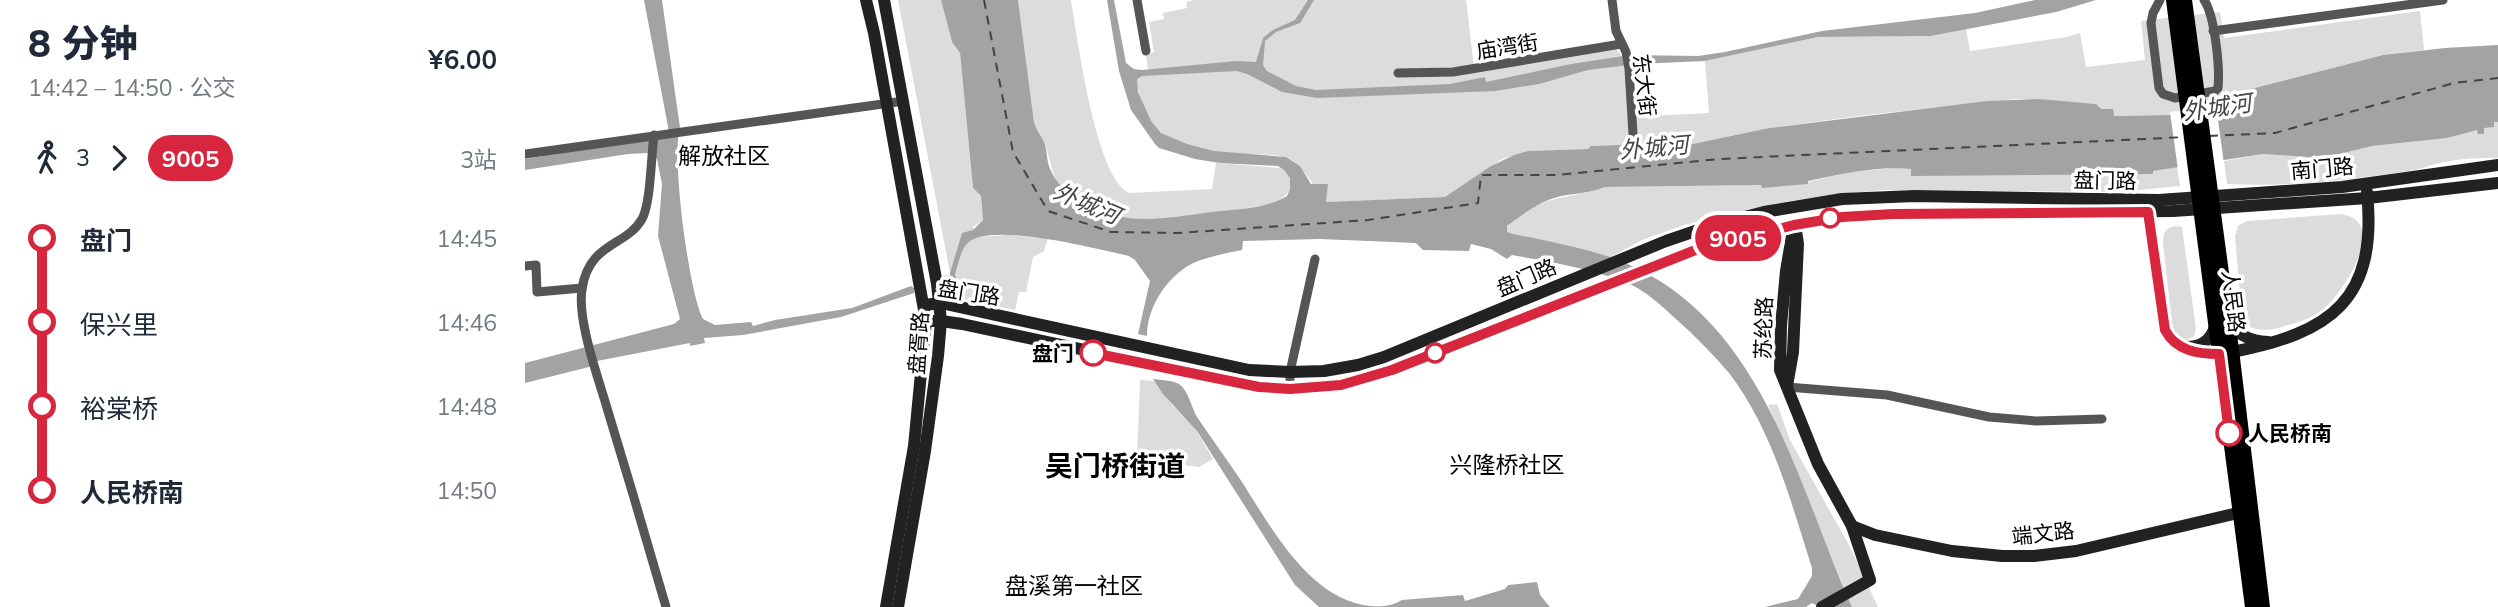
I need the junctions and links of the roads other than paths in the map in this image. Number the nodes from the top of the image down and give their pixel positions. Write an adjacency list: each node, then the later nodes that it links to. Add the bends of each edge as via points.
1 (866, 0): 13 (main road, 盘胥路)
2 (884, 0): 12 (main road, 盘胥路)
3 (1137, 0): 10 (street)
4 (1612, 0): 9 (street, 东大街)
5 (2204, 0): 8 (street)
6 (2443, 0): 8 (street)
7 (2175, 3): 8 (street, via 2153,13 2151,23 2163,94 2175,98 2218,88); 29 (main road, 人民路)
8 (2213, 31)
9 (1624, 48): 11 (street, 庙湾街, via 1453,72); 14 (street, 东大街)
10 (1146, 51)
11 (1398, 73)
12 (904, 101): 13 (street); 27 (main road, 盘胥路)
13 (887, 103): 15 (street); 28 (main road, 盘胥路)
14 (1633, 134)
15 (653, 136): 16 (street); 26 (street, via 643,217 635,228 602,250)
16 (525, 154)
17 (2498, 165): 19 (main road, 南门路)
18 (2498, 183): 20 (main road, 南门路)
19 (2366, 184): 20 (main road); 22 (main road, 南门路)
20 (2368, 198): 22 (main road, 南门路); 32 (main road, via 2369,240 2353,288 2319,324)
21 (1790, 206): 22 (main road, 盘门路, via 1889,196); 23 (main road, 苏纶路); 35 (main road, 盘门路, via 1710,226 1627,256 1377,359 1336,369)
22 (2148, 206): 23 (main road, 盘门路, via 1893,214); 33 (main road, via 2163,321)
23 (1794, 225): 36 (main road, 苏纶路, via 1798,244); 37 (main road, 盘门路, via 1659,264 1370,378)
24 (1315, 259): 35 (street)
25 (525, 266): 26 (street, via 536,265 537,292)
26 (582, 288): 41 (street, via 581,305 595,366)
27 (940, 303): 28 (main road, 盘门路); 31 (main road, 盘胥路); 35 (main road, 盘门路, via 1249,370)
28 (924, 305): 30 (main road, 盘胥路)
29 (2222, 319): 32 (main road, via 2243,336); 33 (main road, via 2207,341); 34 (main road, 人民路)
30 (926, 321): 31 (main road, 盘门路); 42 (main road, 盘胥路, via 914,446)
31 (941, 321): 37 (main road, 盘门路, via 1238,383); 43 (main road, 盘胥路, via 925,451)
32 (2279, 342): 34 (main road)
33 (2178, 346): 34 (main road, via 2200,353)
34 (2226, 353): 39 (main road, 人民路); 46 (main road, 人民路)
35 (1290, 372): 37 (street)
36 (1787, 387): 38 (street, via 1887,395 1989,417); 40 (main road, 苏纶路, via 1818,464)
37 (1290, 389)
38 (2102, 419)
39 (2238, 513): 40 (main road, 端文路, via 2076,551 2034,556 1952,551); 45 (main road, 人民路)
40 (1852, 526): 44 (main road, 苏纶路, via 1870,580)
41 (666, 607)
42 (886, 607)
43 (898, 607)
44 (1822, 607)
45 (2252, 607)
46 (2263, 607)

